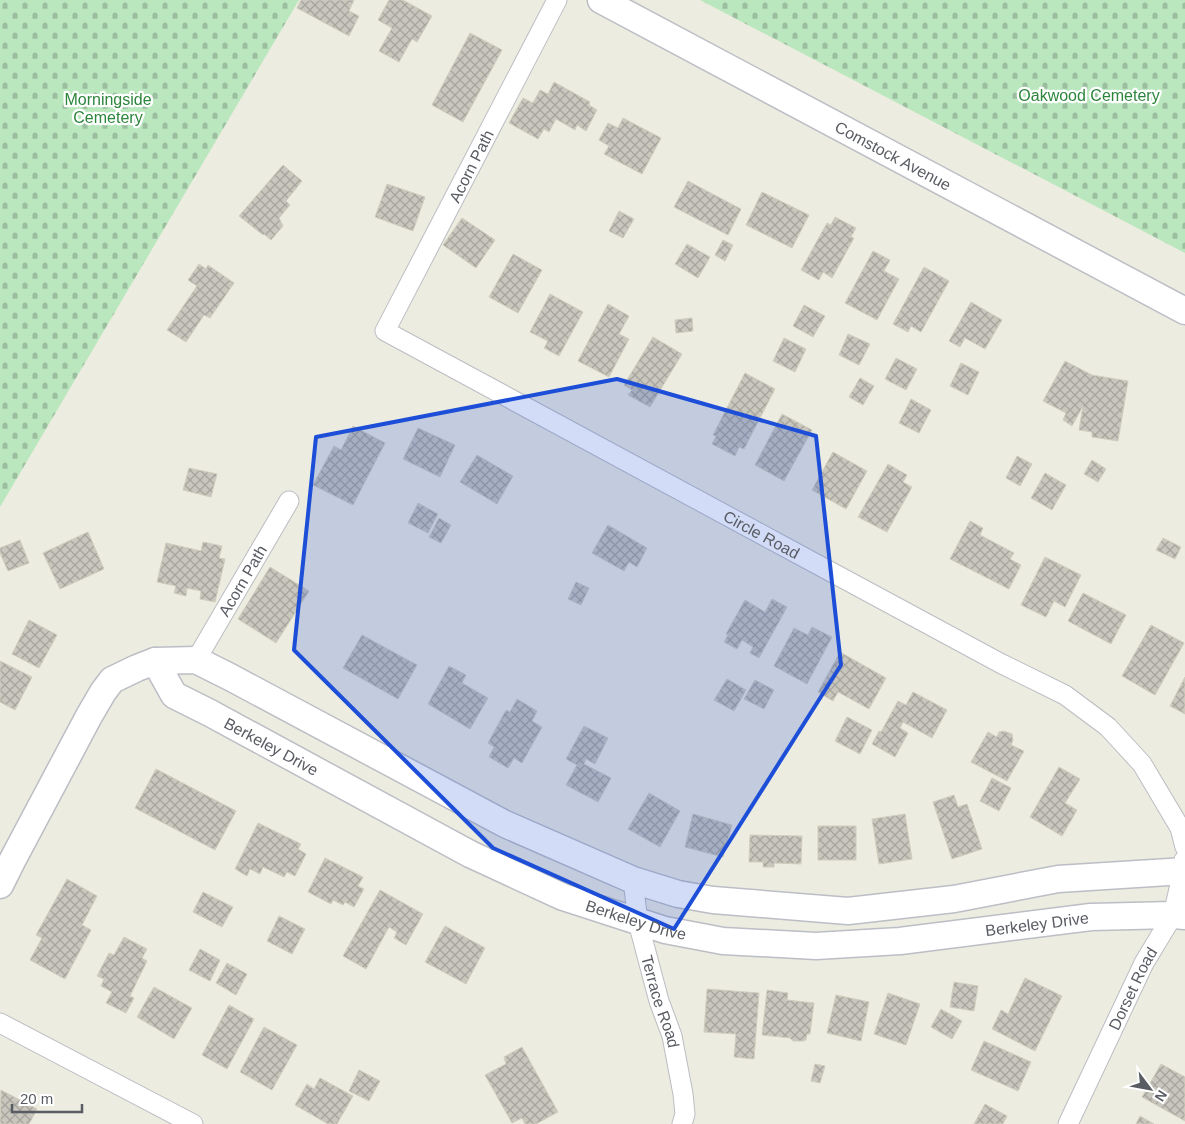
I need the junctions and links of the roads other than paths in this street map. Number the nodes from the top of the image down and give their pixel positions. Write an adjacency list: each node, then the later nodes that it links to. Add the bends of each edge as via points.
1 (557, 0): 4 (street, Acorn Path)
2 (601, 0): 3 (street, Comstock Avenue)
3 (1185, 311)
4 (385, 331): 8 (street, Circle Road, via 1065,695 1108,727 1142,764 1180,828)
5 (289, 501): 6 (street, Acorn Path)
6 (196, 660): 7 (street); 9 (street, via 505,824)
7 (155, 661): 10 (street, via 112,680 103,692); 12 (street, Berkeley Drive, via 174,695 470,854 563,897)
8 (1184, 860): 9 (street, via 954,899 848,911 713,900 678,894); 11 (street, Dorset Road)
9 (633, 880): 12 (street, Terrace Road)
10 (0, 885)
11 (1179, 915): 12 (street, Berkeley Drive, via 1091,916 900,941 816,946 723,942); 16 (street, Dorset Road, via 1144,963)
12 (638, 922): 15 (street, Terrace Road, via 659,1002 672,1036 683,1094 685,1114)
13 (0, 1023): 14 (street)
14 (193, 1124)
15 (682, 1124)
16 (1068, 1124)

